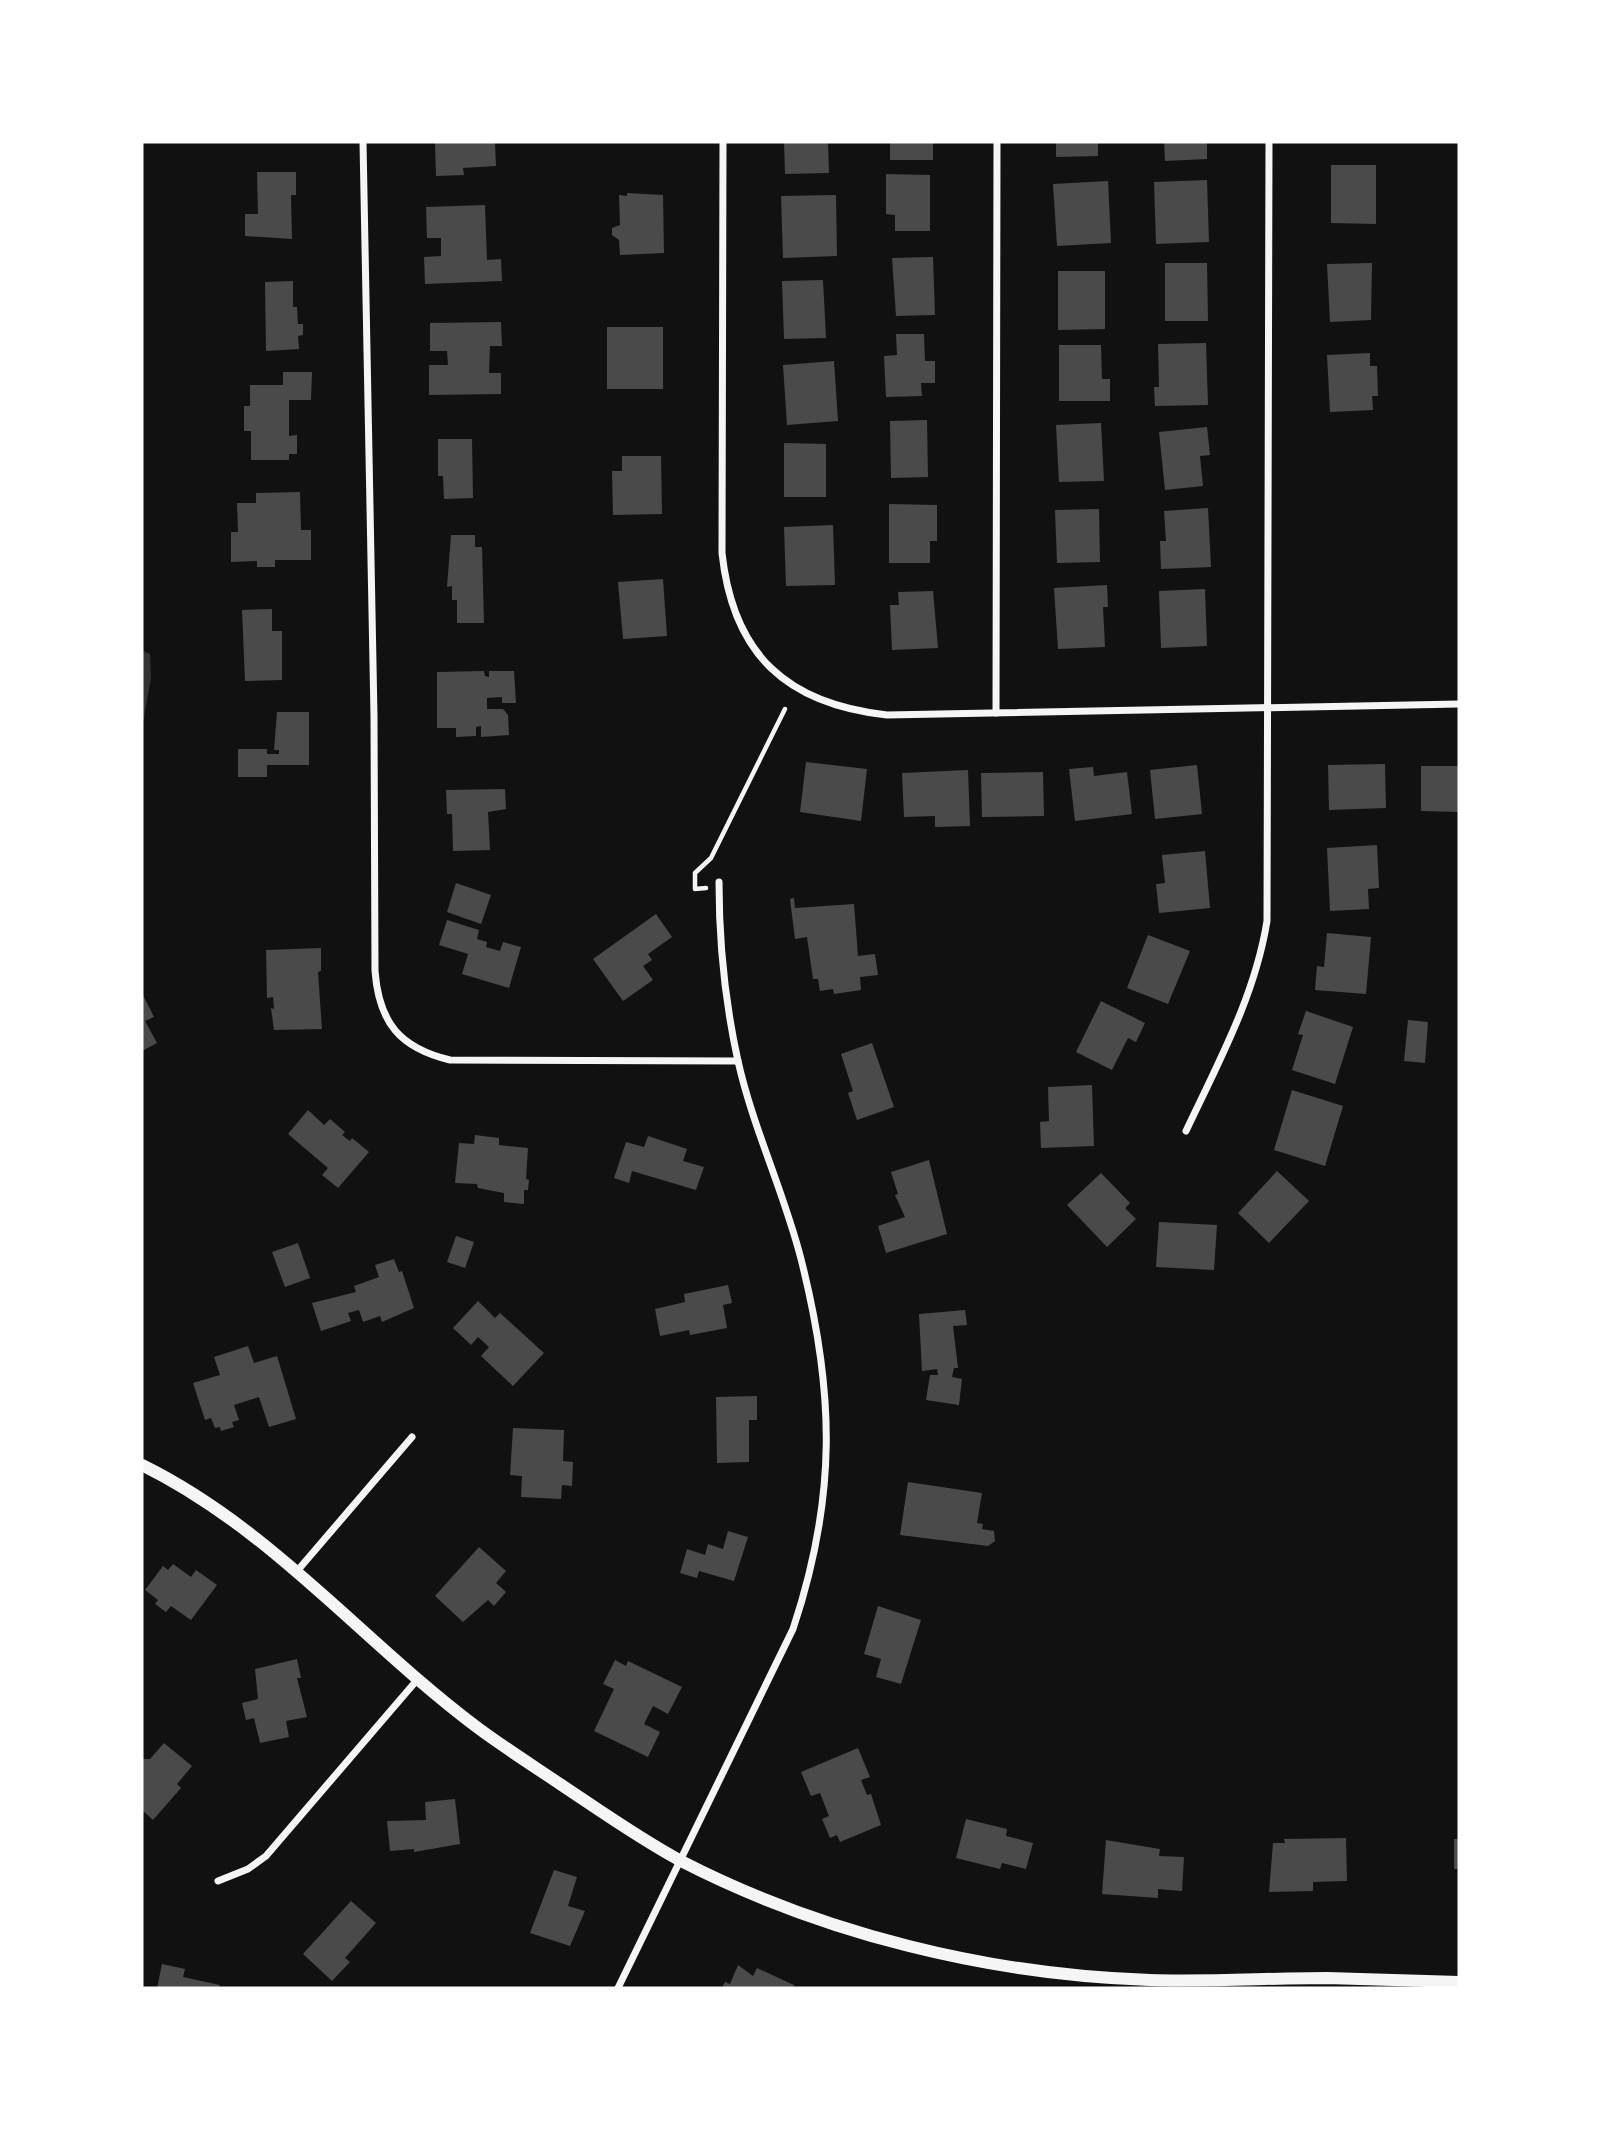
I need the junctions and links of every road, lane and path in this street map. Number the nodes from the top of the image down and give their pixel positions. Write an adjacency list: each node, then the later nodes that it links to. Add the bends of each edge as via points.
1 (363, 142): 10 (street, via 375,971 382,1010 409,1044 450,1060)
2 (723, 142): 8 (street, via 722,553 725,582 743,631 779,676 826,704 887,715)
3 (997, 142): 8 (street)
4 (1269, 142): 6 (street)
5 (1459, 704): 6 (street)
6 (1268, 708): 8 (street); 11 (street, via 1263,947 1245,1003)
7 (785, 709): 9 (path, via 711,858 695,873 695,889)
8 (996, 713)
9 (719, 885): 10 (street, via 725,987)
10 (738, 1061): 16 (street, via 801,1259 827,1422 827,1475 810,1579 793,1629)
11 (1186, 1131)
12 (412, 1437): 14 (street)
13 (142, 1465): 14 (street, via 231,1518)
14 (298, 1570): 15 (street)
15 (417, 1680): 16 (street, via 479,1729); 17 (street, via 265,1856)
16 (681, 1861): 19 (street, via 820,1920 995,1963 1149,1980); 20 (street)
17 (218, 1881)
18 (1459, 1982): 19 (street)
19 (1330, 1983)
20 (618, 1988)

